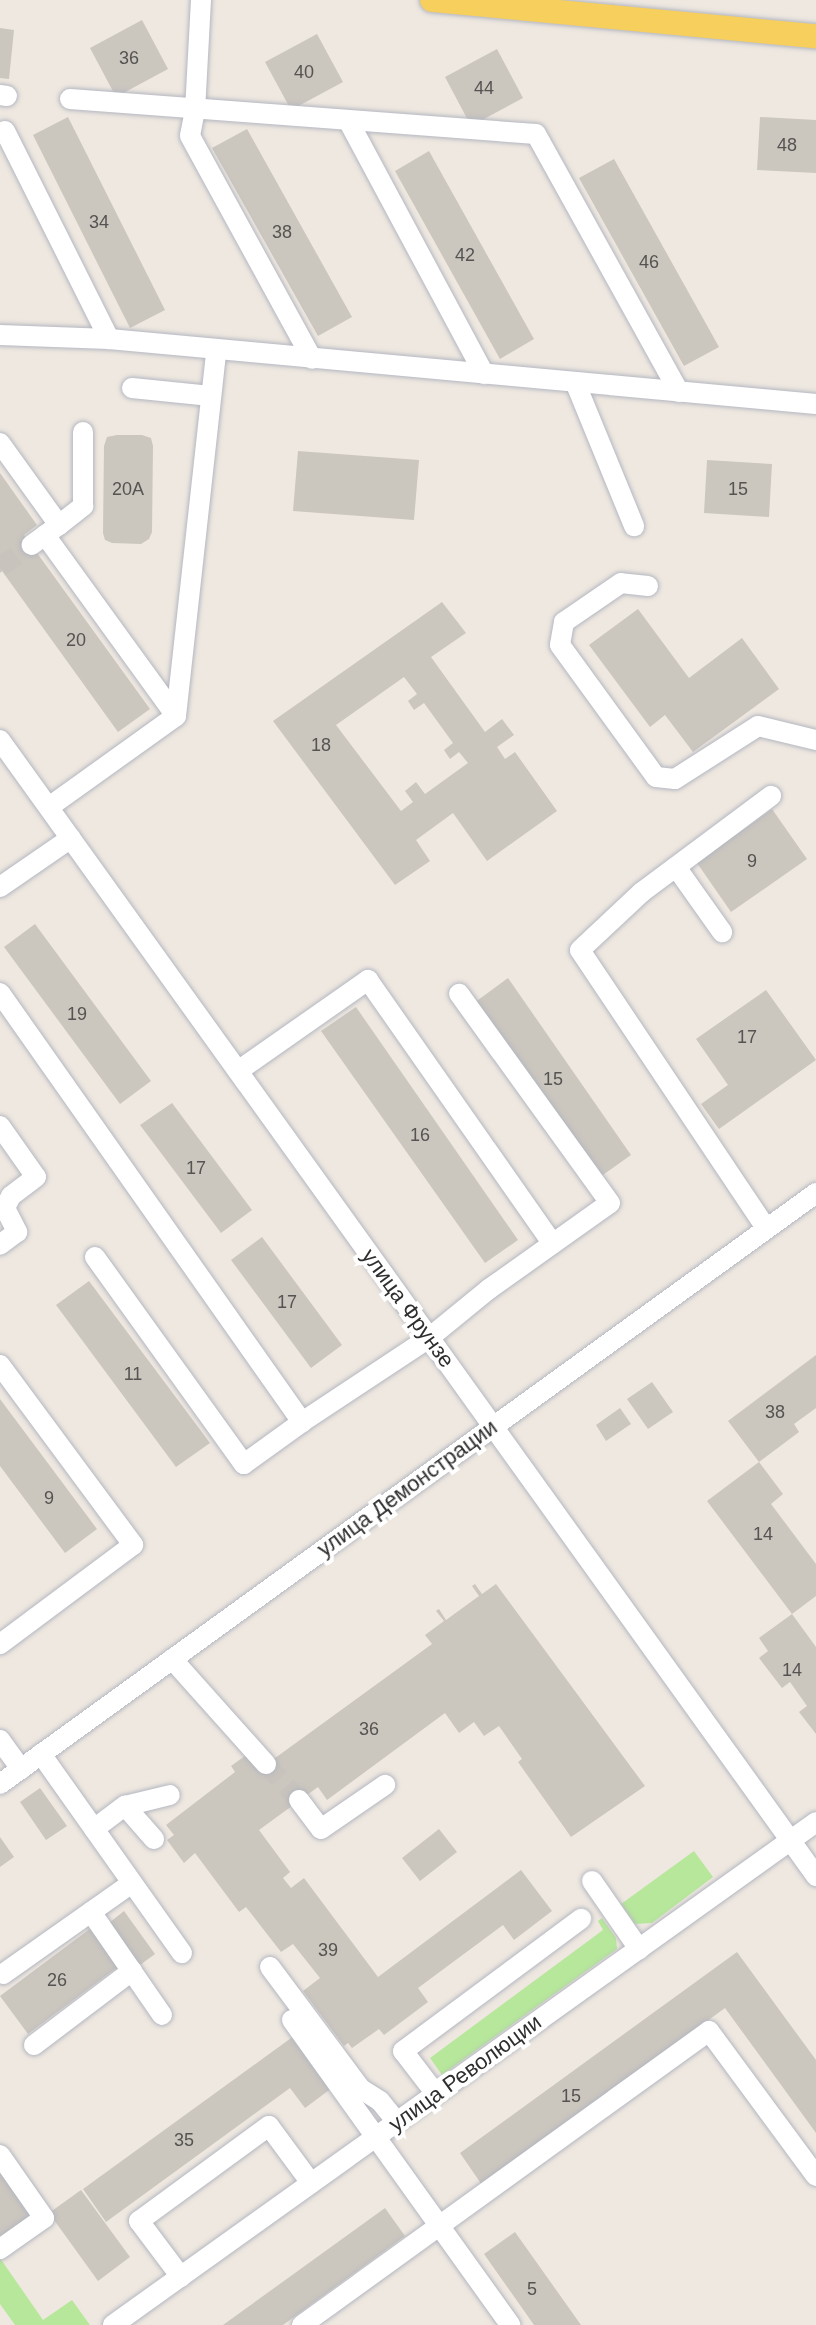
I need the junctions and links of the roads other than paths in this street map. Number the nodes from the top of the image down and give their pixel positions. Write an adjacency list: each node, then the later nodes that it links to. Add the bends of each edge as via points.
1 (201, 0): 5 (street)
2 (432, 0): 3 (main road)
3 (816, 36)
4 (70, 99): 5 (street)
5 (195, 110): 6 (street); 11 (street, via 190,136)
6 (349, 122): 12 (street); 15 (street, via 536,134)
7 (5, 131): 9 (street)
8 (0, 335): 9 (street)
9 (109, 339): 10 (street)
10 (216, 351): 11 (street); 16 (street)
11 (312, 359): 12 (street)
12 (484, 374): 13 (street)
13 (575, 382): 15 (street); 20 (street)
14 (132, 388): 16 (street)
15 (679, 392): 17 (street)
16 (211, 396): 23 (street)
17 (816, 404)
18 (83, 432): 21 (street, via 83,506)
19 (0, 443): 21 (street)
20 (634, 526)
21 (45, 535): 23 (street)
22 (648, 586): 25 (street, via 621,583 564,622 560,645 656,777 675,779 758,726)
23 (176, 716): 27 (street)
24 (0, 740): 27 (street, улица Фрунзе)
25 (816, 740)
26 (771, 796): 29 (street)
27 (49, 807): 28 (street, улица Фрунзе)
28 (71, 838): 30 (street); 34 (street, улица Фрунзе)
29 (676, 867): 31 (street); 38 (street, via 580,950)
30 (0, 887)
31 (722, 932)
32 (0, 993): 44 (street)
33 (459, 994): 39 (street, via 610,1203)
34 (238, 1071): 39 (street, via 368,980); 42 (street, улица Фрунзе)
35 (0, 1126): 37 (street, via 36,1177)
36 (816, 1193): 38 (street, улица Демонстрации)
37 (2, 1205): 40 (street, via 17,1232)
38 (766, 1228): 45 (street, улица Демонстрации)
39 (553, 1244): 42 (street)
40 (0, 1245)
41 (95, 1257): 44 (street, via 244,1464)
42 (429, 1338): 44 (street); 45 (street, улица Фрунзе)
43 (0, 1365): 46 (street, via 133,1545)
44 (302, 1422)
45 (492, 1426): 47 (street, улица Демонстрации); 60 (street, улица Фрунзе)
46 (0, 1644)
47 (172, 1659): 49 (street, улица Демонстрации); 50 (street)
48 (0, 1740): 51 (street)
49 (41, 1754): 51 (street, улица Демонстрации); 58 (street)
50 (266, 1764)
51 (21, 1769): 52 (street, улица Демонстрации)
52 (0, 1784)
53 (385, 1785): 55 (street, via 321,1829)
54 (170, 1795): 56 (street)
55 (299, 1800)
56 (125, 1806): 58 (street); 59 (street)
57 (816, 1822): 60 (street, улица Революции)
58 (94, 1829): 63 (street)
59 (154, 1839)
60 (790, 1840): 61 (street, улица Фрунзе); 66 (street, улица Революции)
61 (816, 1876)
62 (592, 1881): 66 (street)
63 (132, 1883): 64 (street); 67 (street)
64 (91, 1912): 69 (street); 70 (street)
65 (581, 1919): 74 (street, via 403,2051)
66 (639, 1949): 74 (street, улица Революции)
67 (182, 1953)
68 (270, 1967): 75 (street, via 361,2089)
69 (132, 1971): 71 (street); 73 (street)
70 (3, 1974)
71 (162, 2015)
72 (292, 2020): 76 (street)
73 (34, 2045)
74 (436, 2094): 75 (street, улица Революции)
75 (397, 2122): 76 (street, улица Революции)
76 (376, 2137): 79 (street, улица Революции); 80 (street)
77 (0, 2155): 81 (street, via 44,2218)
78 (816, 2176): 80 (street, via 709,2031)
79 (311, 2183): 82 (street, улица Революции); 82 (street, via 269,2126 139,2221)
80 (439, 2225): 84 (street); 85 (street)
81 (0, 2249)
82 (181, 2277): 83 (street, улица Революции)
83 (113, 2325)
84 (302, 2325)
85 (510, 2325)

